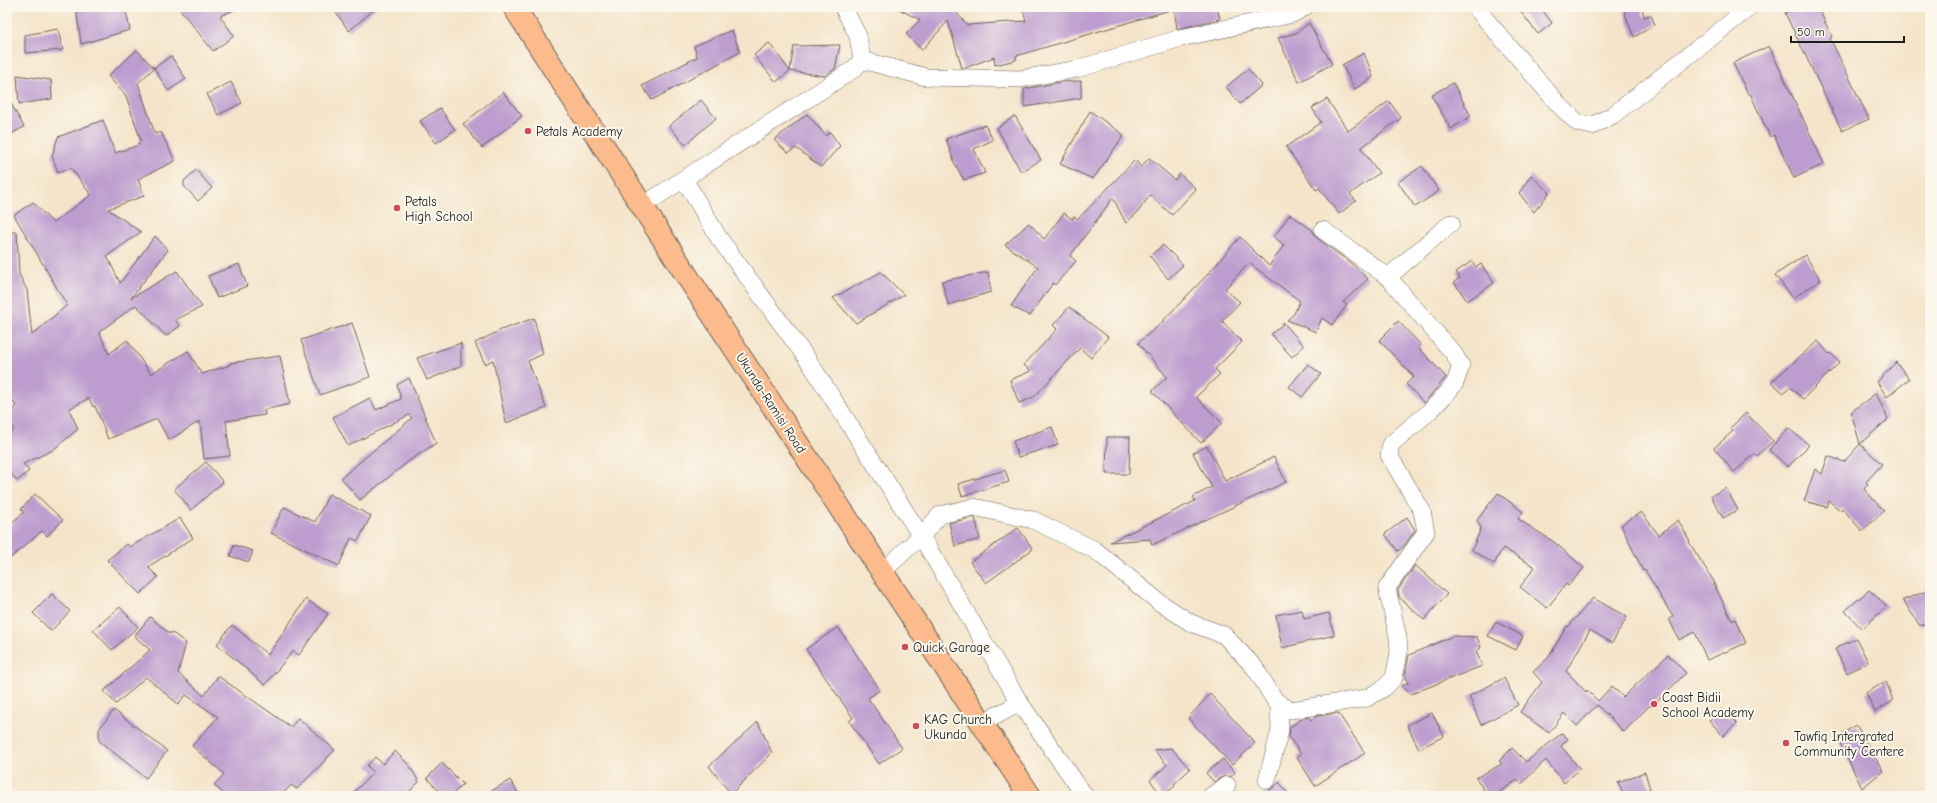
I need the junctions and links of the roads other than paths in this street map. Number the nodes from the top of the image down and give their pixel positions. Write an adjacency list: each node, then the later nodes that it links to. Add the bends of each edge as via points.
1 (514, 7): 8 (highway, Ukunda-Ramisi Road)
2 (843, 7): 6 (street, via 858,36)
3 (1305, 7): 6 (street, via 1293,14 1181,38 1077,70 1020,79 926,77)
4 (1475, 7): 5 (street, via 1559,105 1578,123 1592,126 1613,115)
5 (1750, 7)
6 (862, 60): 7 (street, via 854,69)
7 (684, 179): 8 (street); 12 (street, via 719,238 808,360)
8 (642, 206): 13 (highway, Ukunda-Ramisi Road)
9 (1451, 223): 11 (street)
10 (1323, 230): 11 (street)
11 (1388, 277): 15 (street, via 1454,354 1461,366 1455,383 1448,392 1392,444 1390,455 1422,511 1426,532 1387,588 1398,637 1396,672 1384,688 1367,698 1291,710)
12 (921, 536): 13 (street); 14 (street); 15 (street, via 940,515 974,507 1034,520 1095,550 1159,602 1191,623 1224,635 1255,668)
13 (882, 572): 16 (highway, Ukunda-Ramisi Road)
14 (1020, 703): 16 (street); 20 (street)
15 (1279, 703): 17 (street, via 1280,730)
16 (982, 723): 19 (highway, Ukunda-Ramisi Road)
17 (1267, 780)
18 (1227, 785): 21 (street)
19 (1030, 796)
20 (1085, 796)
21 (1211, 796)

